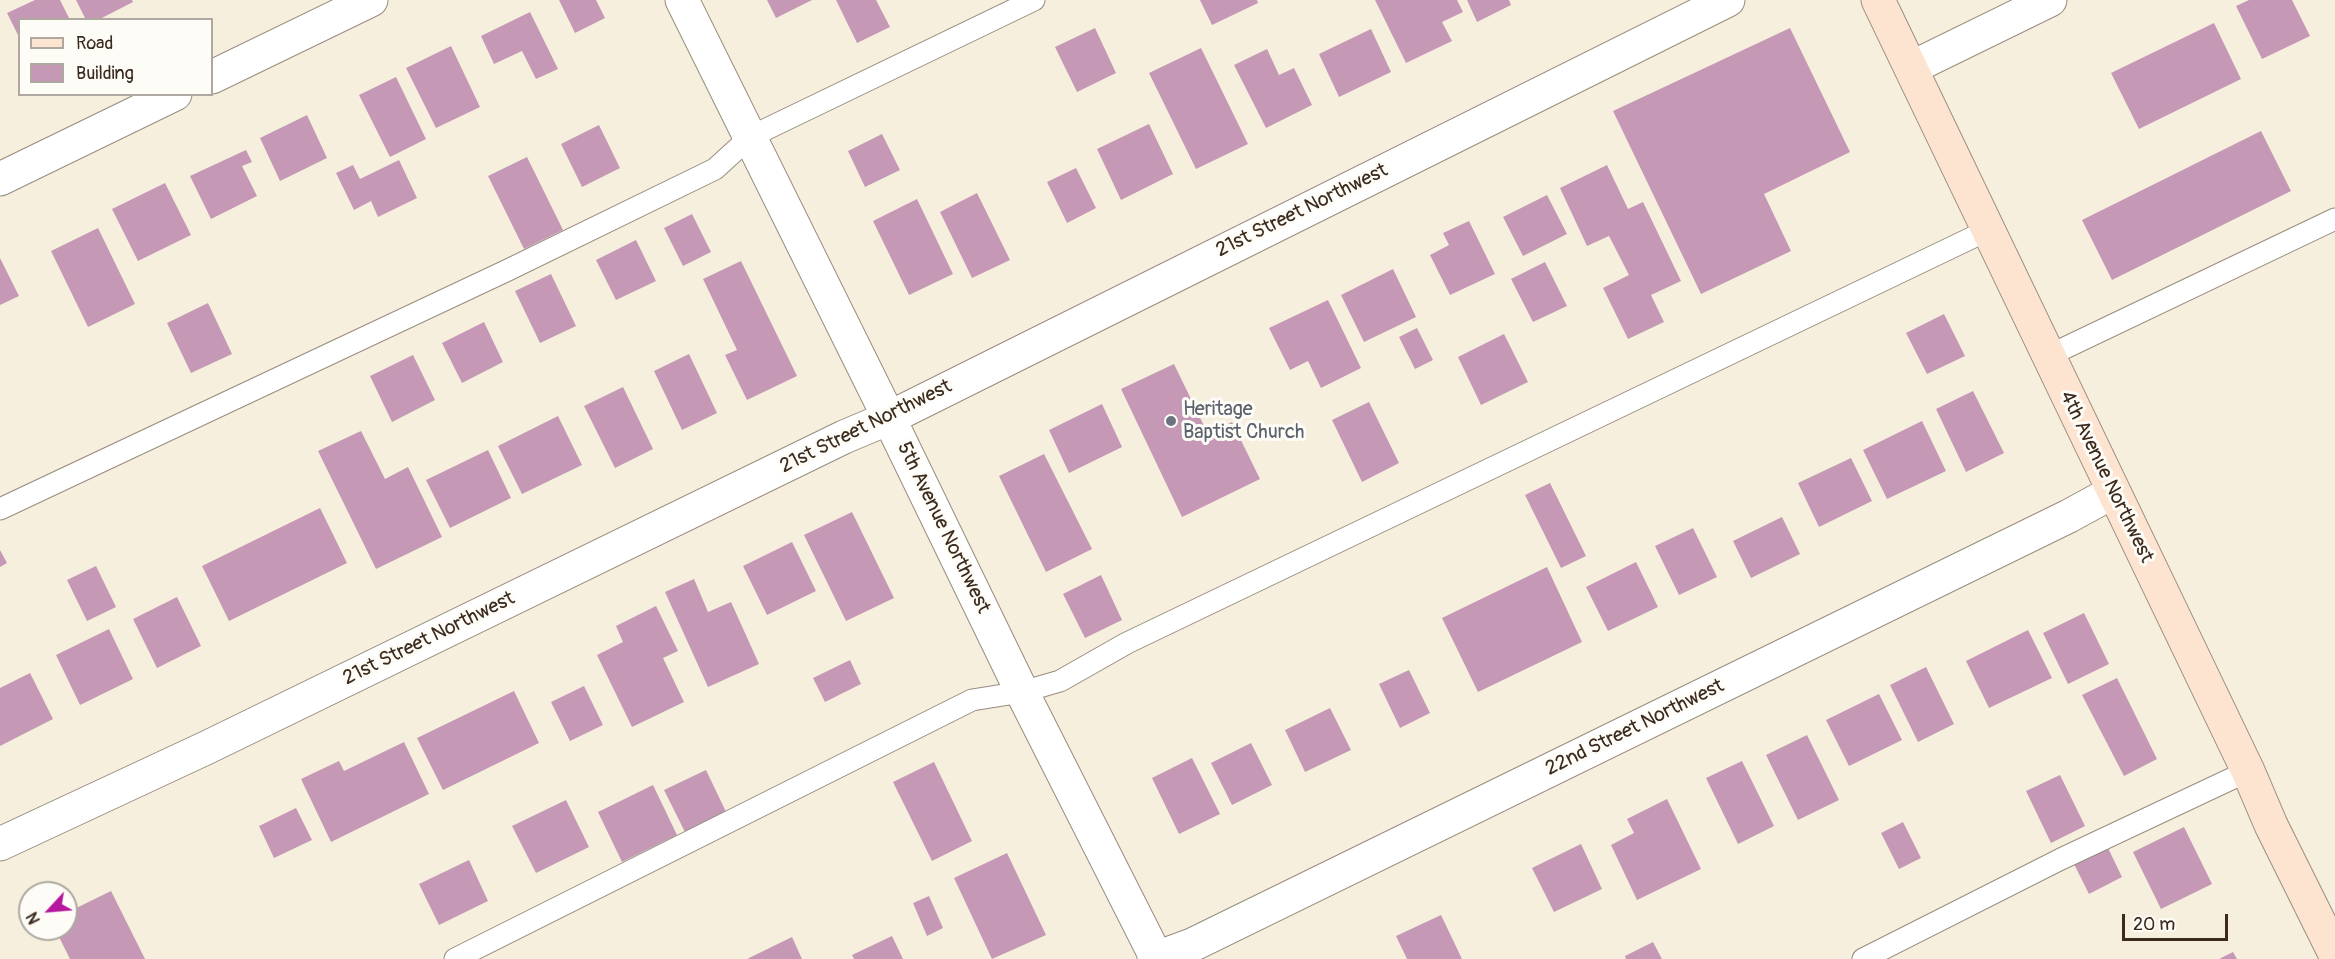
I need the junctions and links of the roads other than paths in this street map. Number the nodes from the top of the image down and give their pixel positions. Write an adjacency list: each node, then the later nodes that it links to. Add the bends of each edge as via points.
1 (371, 0): 8 (street)
2 (682, 0): 10 (street, 5th Avenue Northwest)
3 (1034, 0): 10 (lane)
4 (1728, 0): 15 (street, 21st Street Northwest)
5 (1878, 0): 7 (main road, 4th Avenue Northwest)
6 (2050, 0): 7 (street)
7 (1911, 68): 13 (main road, 4th Avenue Northwest)
8 (213, 77)
9 (171, 96): 11 (street)
10 (750, 137): 15 (street, 5th Avenue Northwest); 17 (lane, via 715,169)
11 (0, 179)
12 (2335, 219): 14 (lane)
13 (1988, 230): 14 (main road, 4th Avenue Northwest); 18 (lane, via 1127,644 1060,681)
14 (2048, 356): 16 (main road, 4th Avenue Northwest)
15 (889, 418): 18 (street, 5th Avenue Northwest); 20 (street, 21st Street Northwest)
16 (2113, 492): 19 (main road, 4th Avenue Northwest); 23 (street, 22nd Street Northwest, via 1192,945)
17 (0, 509)
18 (1022, 692): 22 (lane, via 972,700); 23 (street, 5th Avenue Northwest)
19 (2248, 771): 21 (main road, 4th Avenue Northwest); 24 (lane)
20 (0, 844)
21 (2335, 954)
22 (454, 959)
23 (1156, 959)
24 (1863, 959)

